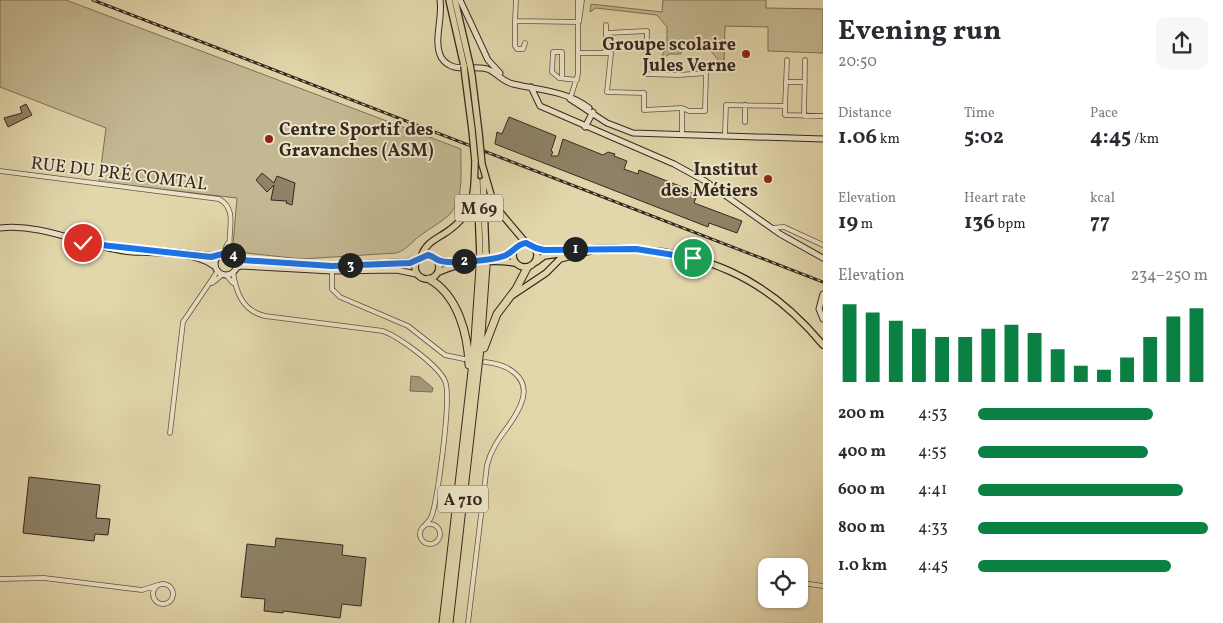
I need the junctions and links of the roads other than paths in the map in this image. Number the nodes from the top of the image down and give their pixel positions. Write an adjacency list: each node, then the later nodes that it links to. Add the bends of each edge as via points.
1 (440, 0): 22 (main road, via 438,41 444,61 459,68 486,69)
2 (449, 0): 16 (main road, M 69)
3 (456, 0): 16 (main road, M 69)
4 (460, 0): 22 (main road, via 492,67)
5 (516, 0): 7 (street)
6 (580, 0): 8 (street)
7 (515, 20): 8 (street); 11 (street, via 515,46 523,49)
8 (579, 22): 12 (street)
9 (606, 25): 10 (street)
10 (606, 33): 13 (street); 27 (street, via 647,31 646,74 706,73 705,111)
11 (525, 42)
12 (578, 53): 13 (street); 19 (street)
13 (606, 53): 27 (street, via 610,54 606,92 644,93 644,110)
14 (787, 60): 20 (street)
15 (805, 60): 21 (street)
16 (467, 65): 17 (main road, M 69, bridge)
17 (468, 76): 36 (main road, M 69, bridge); 37 (main road, M 69, bridge)
18 (562, 78): 18 (street, via 552,72 553,52 562,52); 19 (street)
19 (577, 80): 24 (street)
20 (786, 82): 21 (street); 26 (street)
21 (805, 82): 29 (street)
22 (520, 85): 23 (main road)
23 (531, 87): 24 (main road); 32 (main road, via 540,106)
24 (570, 99): 28 (main road)
25 (745, 105): 26 (street); 31 (street); 33 (street, via 726,105)
26 (785, 106): 29 (street, via 785,115)
27 (682, 108): 34 (street)
28 (593, 112): 32 (main road); 34 (main road, via 607,123 626,131)
29 (804, 116): 30 (street)
30 (823, 116)
31 (745, 122)
32 (585, 127): 40 (main road, via 705,180)
33 (725, 133): 34 (main road); 35 (main road)
34 (682, 134): 35 (main road)
35 (823, 137)
36 (475, 161): 50 (main road, M 69); 53 (main road, via 473,199 466,215 454,228 427,244)
37 (482, 164): 43 (main road, via 494,205); 50 (main road, M 69)
38 (0, 171): 41 (street, RUE DU PRÉ COMTAL, via 218,199 225,202 230,210)
39 (0, 228): 42 (main road, via 41,230)
40 (772, 228): 44 (street, via 784,228); 52 (main road)
41 (229, 239): 48 (street, RUE DU PRÉ COMTAL); 51 (street, RUE DU PRÉ COMTAL)
42 (83, 243): 49 (main road); 57 (main road, via 195,258)
43 (526, 243): 45 (main road); 47 (main road)
44 (823, 245)
45 (536, 248): 46 (main road); 55 (main road)
46 (597, 249): 55 (main road, via 544,256); 68 (main road, via 560,258 546,273); 70 (main road, via 658,250 732,271 776,297)
47 (514, 251): 54 (main road, via 499,258 458,262); 56 (main road)
48 (223, 253): 49 (main road); 51 (main road)
49 (217, 256): 57 (main road)
50 (483, 256): 58 (highway, A 710, bridge)
51 (234, 257): 53 (main road, via 332,266); 60 (main road)
52 (823, 258)
53 (418, 259): 54 (main road, via 432,255); 64 (main road)
54 (437, 260): 62 (main road)
55 (536, 262): 59 (main road)
56 (515, 263): 59 (main road); 62 (main road, via 458,266)
57 (214, 266): 63 (main road)
58 (483, 267): 73 (highway, A 710); 74 (highway, A 710)
59 (527, 268): 68 (highway)
60 (235, 270): 61 (main road, via 241,266); 63 (main road); 66 (street)
61 (332, 271): 64 (main road, via 398,270); 71 (street, via 332,289 340,298 408,326 445,355)
62 (438, 272): 65 (main road)
63 (222, 274): 66 (street); 75 (street, via 210,284 183,322)
64 (416, 274): 65 (main road)
65 (429, 280): 74 (highway, via 446,294 459,316 467,340)
66 (235, 285): 76 (street, via 243,304 258,314 366,327 390,334 442,376 447,394)
67 (823, 294): 69 (main road, via 819,309)
68 (506, 302): 73 (highway, via 491,325)
69 (823, 319)
70 (823, 345)
71 (464, 359)
72 (485, 362): 87 (street, via 504,365 514,371 521,380 523,393 521,404 493,446 487,465)
73 (477, 376): 86 (highway, A 710)
74 (467, 418): 85 (highway, A 710)
75 (170, 433)
76 (435, 500): 77 (street, via 432,517); 78 (street)
77 (426, 524): 78 (street); 78 (street, via 419,534 428,544 439,539 440,530)
78 (436, 526)
79 (0, 579): 83 (street, via 44,578)
80 (808, 584): 82 (street)
81 (158, 585): 83 (street); 84 (street); 84 (street, via 170,587 172,598 163,604)
82 (823, 586)
83 (142, 590): 84 (street)
84 (154, 596)
85 (443, 623)
86 (449, 623)
87 (468, 623)

